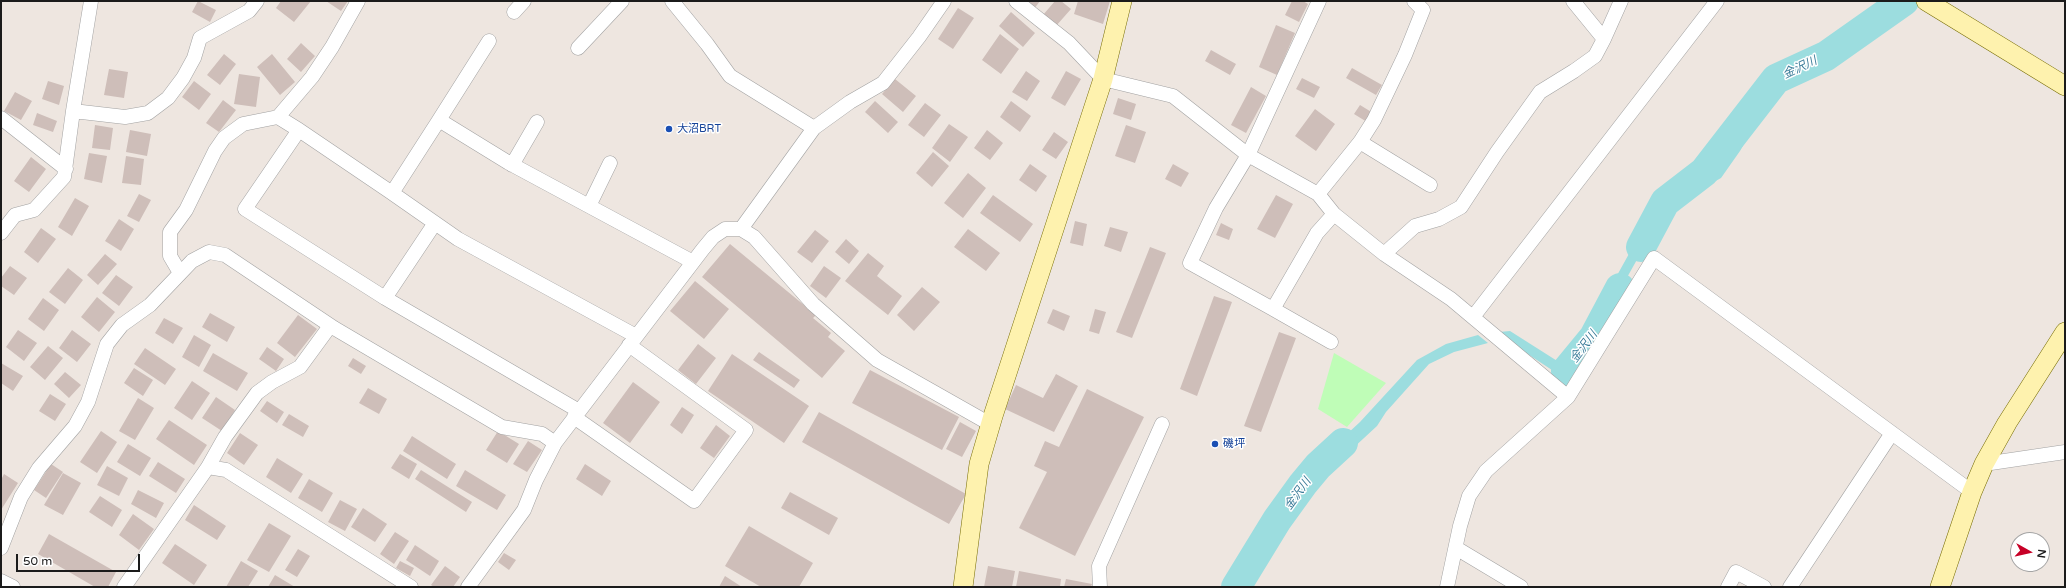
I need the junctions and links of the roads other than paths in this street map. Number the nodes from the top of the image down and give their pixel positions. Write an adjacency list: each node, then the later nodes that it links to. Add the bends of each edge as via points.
1 (91, 1): 22 (street)
2 (257, 1): 22 (street, via 249,11 200,38 194,58 183,78 168,98 148,113 125,117)
3 (358, 1): 23 (street, via 312,77)
4 (524, 1): 16 (street)
5 (622, 1): 19 (street)
6 (672, 1): 27 (street, via 730,76)
7 (944, 1): 27 (street, via 883,83 850,102)
8 (1016, 1): 20 (street, via 1069,43)
9 (1122, 1): 20 (street)
10 (1319, 1): 30 (street)
11 (1414, 1): 29 (street, via 1423,10 1374,120)
12 (1574, 1): 17 (street)
13 (1621, 1): 17 (street)
14 (1717, 1): 47 (street)
15 (1926, 1): 21 (street)
16 (514, 12)
17 (1604, 39): 42 (street, via 1595,56 1540,92 1460,207 1438,219 1415,226)
18 (489, 41): 25 (street)
19 (578, 48)
20 (1103, 78): 30 (street, via 1173,96); 54 (street)
21 (2065, 86)
22 (73, 111): 33 (street)
23 (278, 117): 28 (street); 44 (street, via 243,124 224,138 215,151 186,210 170,232 170,256)
24 (1, 118): 33 (street)
25 (439, 120): 32 (street); 35 (street)
26 (538, 122): 32 (street)
27 (814, 128): 40 (street)
28 (299, 130): 35 (street); 45 (street, via 245,209)
29 (1360, 142): 34 (street); 36 (street)
30 (1248, 155): 36 (street); 46 (street, via 1216,208 1190,263)
31 (610, 163): 37 (street)
32 (512, 165): 37 (street)
33 (66, 169): 41 (street, via 64,177 34,210 15,215)
34 (1430, 185)
35 (392, 193): 39 (street)
36 (1318, 194): 38 (street)
37 (590, 206): 43 (street)
38 (1334, 214): 42 (street); 46 (street, via 1317,233)
39 (435, 224): 45 (street); 50 (street)
40 (741, 229): 43 (street, via 725,229 712,237); 54 (street, via 754,237 813,304 877,360)
41 (1, 233)
42 (1384, 254): 47 (street, via 1451,299)
43 (693, 262): 50 (street)
44 (180, 273): 48 (street, via 201,255 209,252 225,255); 62 (street, via 150,305 122,325 107,344 88,402 75,426 39,468 21,497)
45 (385, 298): 53 (street)
46 (1273, 309): 51 (street)
47 (1472, 317): 52 (street)
48 (330, 326): 57 (street, via 502,428 542,434); 60 (street, via 300,367 257,393 225,437)
49 (2065, 332): 59 (street)
50 (633, 340): 53 (street); 53 (street, via 746,430 694,501)
51 (1331, 342)
52 (1568, 397): 56 (street, via 1654,258); 63 (street, via 1486,471 1469,496)
53 (577, 414): 57 (street)
54 (990, 424): 69 (street, via 979,464)
55 (1162, 424): 70 (street, via 1099,566)
56 (1892, 433): 61 (street); 75 (street)
57 (555, 443): 68 (street, via 524,510)
58 (2065, 452): 59 (street)
59 (1984, 464): 61 (street)
60 (208, 467): 66 (street); 67 (street, via 226,470)
61 (1972, 492): 76 (street)
62 (1, 548)
63 (1456, 548): 71 (street); 72 (street)
64 (1, 581): 65 (street)
65 (13, 587)
66 (124, 587)
67 (411, 587)
68 (468, 587)
69 (963, 587)
70 (1100, 587)
71 (1446, 587)
72 (1521, 587)
73 (1728, 587): 74 (street, via 1736,572)
74 (1764, 587)
75 (1790, 587)
76 (1940, 587)

